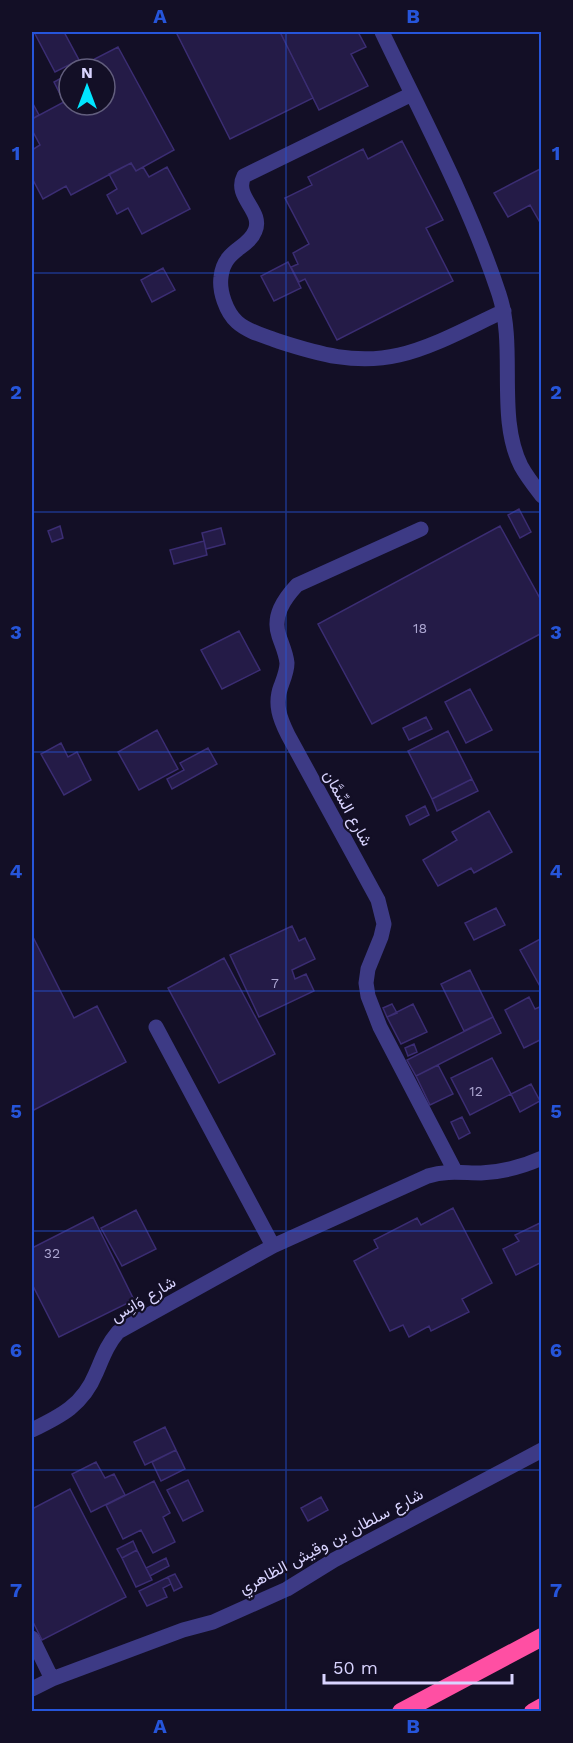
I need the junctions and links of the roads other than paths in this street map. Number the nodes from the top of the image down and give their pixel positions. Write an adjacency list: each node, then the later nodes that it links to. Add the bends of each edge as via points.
1 (382, 32): 2 (street)
2 (412, 94): 3 (street, via 463,200); 3 (street, via 244,176 241,191 257,225 252,237 232,253 222,271 221,290 229,312 244,328 262,335 329,356 364,359 415,350)
3 (504, 311): 4 (street, via 513,442 521,465)
4 (542, 496)
5 (421, 529): 8 (street, شارع السِّمَّان, via 297,585 284,598 278,614 278,632 287,664 277,701 288,735 378,900 384,924 366,983 373,1009)
6 (156, 1027): 9 (street)
7 (542, 1158): 8 (street, شارع وَانِس, via 502,1171)
8 (455, 1171): 9 (street, شارع وَانِس, via 428,1176)
9 (273, 1246): 10 (street, شارع وَانِس, via 118,1332 80,1400)
10 (32, 1430)
11 (542, 1450): 14 (street, شارع سلطان بن وقيش الظاهري, via 287,1589 213,1622)
12 (542, 1637): 17 (highway)
13 (32, 1638): 14 (street)
14 (52, 1679): 15 (street, شارع سلطان بن وقيش الظاهري)
15 (32, 1689)
16 (542, 1707): 18 (highway)
17 (401, 1712)
18 (533, 1712)

